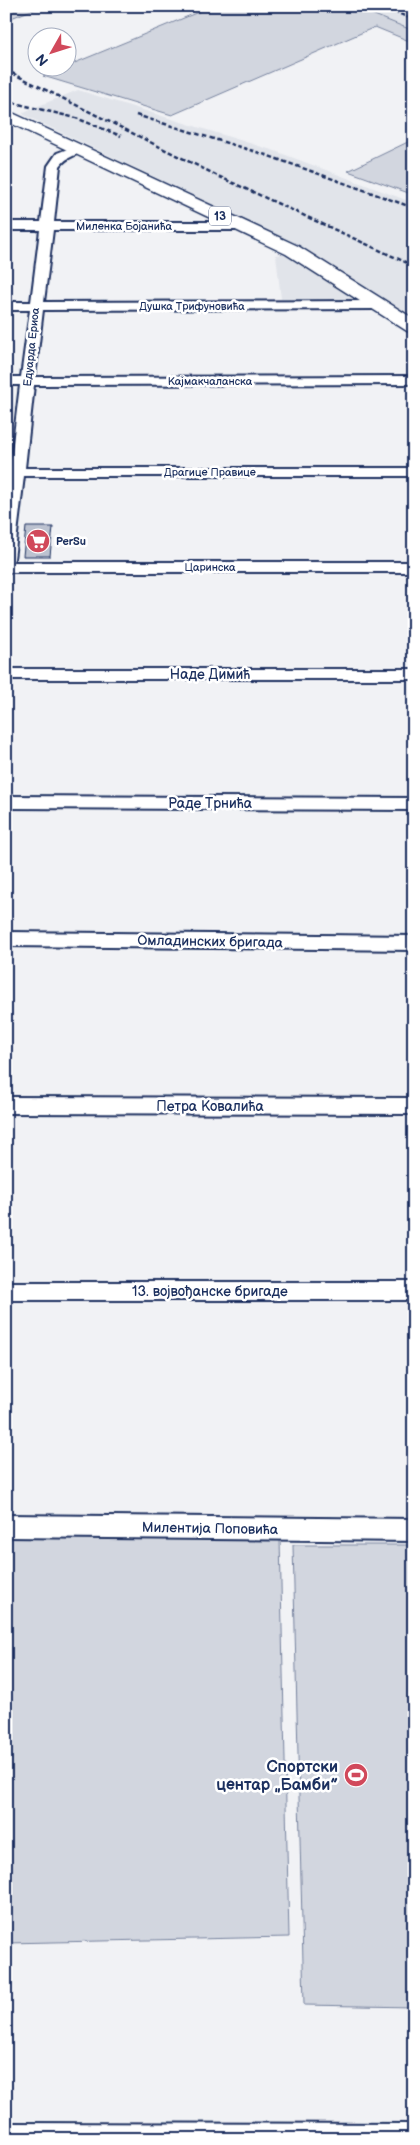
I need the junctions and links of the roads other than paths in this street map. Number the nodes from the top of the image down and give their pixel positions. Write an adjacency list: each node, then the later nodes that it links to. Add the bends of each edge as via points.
1 (10, 119): 2 (main road, 13)
2 (78, 148): 3 (street, Едуарда Ериоа, via 61,156 54,166); 5 (main road, 13)
3 (46, 225): 4 (street, Миленка Бојанића); 5 (street, Миленка Бојанића); 8 (street, Едуарда Ериоа)
4 (6, 226)
5 (242, 226): 6 (main road, 13, via 292,250)
6 (378, 305): 8 (street, Душка Трифуновића); 9 (main road, 13)
7 (6, 306): 8 (street, Душка Трифуновића)
8 (36, 306): 12 (street, Едуарда Ериоа)
9 (414, 327)
10 (414, 380): 12 (street, Кајмакчаланска)
11 (6, 381): 12 (street, Кајмакчаланска)
12 (28, 381): 13 (street, Едуарда Ериоа)
13 (12, 472): 14 (street, Драгице Правице); 15 (street, Едуарда Ериоа)
14 (414, 472)
15 (6, 559)
16 (6, 567): 17 (street, Царинска)
17 (414, 567)
18 (6, 674): 19 (street, Наде Димић)
19 (414, 674)
20 (6, 802): 21 (street, Раде Трнића)
21 (414, 804)
22 (6, 939): 23 (street, Омладинских бригада)
23 (414, 943)
24 (6, 1105): 25 (street, Петра Ковалића)
25 (414, 1106)
26 (6, 1291): 27 (street, 13. војвођанске бригаде)
27 (414, 1291)
28 (6, 1526): 29 (street, Милентија Поповића)
29 (414, 1530)
30 (6, 2137): 31 (street)
31 (414, 2138)

